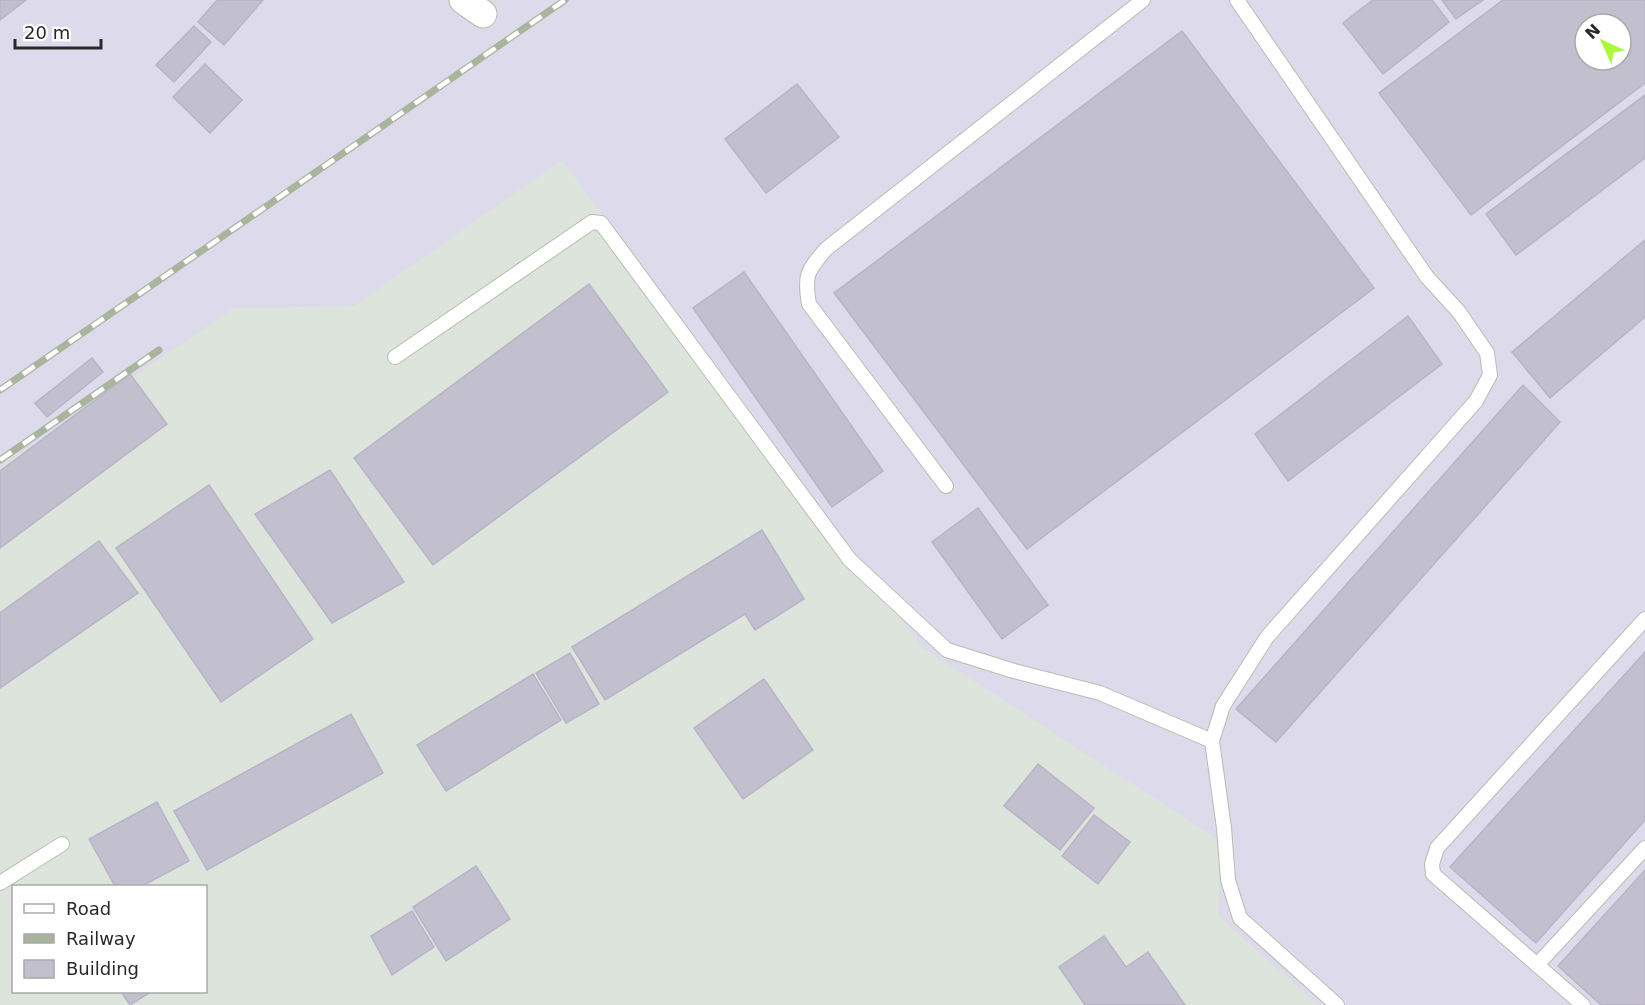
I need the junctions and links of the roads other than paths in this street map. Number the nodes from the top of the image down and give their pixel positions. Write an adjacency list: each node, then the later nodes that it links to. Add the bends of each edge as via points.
1 (1143, 0): 4 (lane, via 826,249 812,266 806,283 809,304)
2 (1237, 0): 6 (lane, via 1427,277 1482,345 1490,375 1476,401 1267,637 1223,706)
3 (395, 357): 6 (lane, via 592,222 601,223 850,560 947,650 1100,693)
4 (946, 486)
5 (1645, 619): 10 (lane, via 1437,848 1432,864 1432,874)
6 (1212, 741): 11 (lane, via 1228,880 1240,918)
7 (62, 844): 9 (lane)
8 (1645, 848): 10 (lane)
9 (0, 883)
10 (1537, 965): 12 (lane)
11 (1337, 1005)
12 (1583, 1005)

